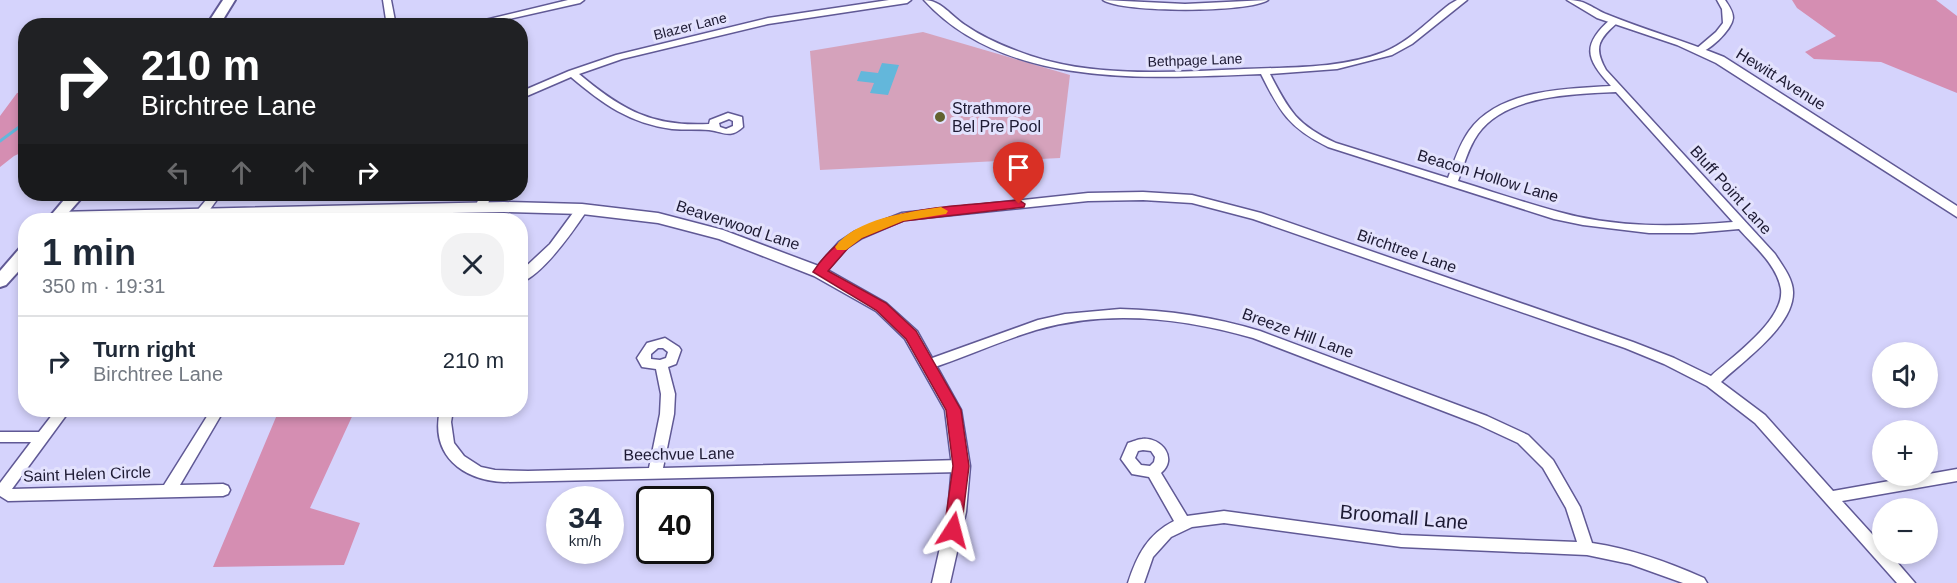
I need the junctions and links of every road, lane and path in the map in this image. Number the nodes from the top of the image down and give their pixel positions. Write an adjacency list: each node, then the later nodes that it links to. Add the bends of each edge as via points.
1 (228, 0): 11 (main road)
2 (387, 0): 12 (street)
3 (580, 0): 13 (street)
4 (907, 0): 17 (street, Blazer Lane, via 768,21 619,57)
5 (928, 0): 16 (street, Bethpage Lane, via 970,34 1048,64 1133,75)
6 (1107, 0): 7 (street, via 1174,6)
7 (1264, 0)
8 (1463, 0): 16 (street, Bethpage Lane, via 1391,52 1332,67)
9 (1573, 0): 14 (street, Hewitt Avenue)
10 (1721, 0): 15 (street, via 1729,11 1727,25)
11 (217, 18)
12 (390, 18)
13 (500, 18)
14 (1614, 21): 15 (street, Hewitt Avenue); 18 (street, Bluff Point Lane, via 1597,35 1593,47 1594,59)
15 (1699, 51): 28 (street, Hewitt Avenue, via 1743,73)
16 (1264, 71): 21 (street, Beacon Hollow Lane, via 1286,114 1308,134)
17 (572, 73): 19 (street, Blazer Lane); 20 (street, via 606,102 629,114 672,126)
18 (1617, 89): 21 (street, via 1558,93 1509,106 1477,128); 31 (street, Bluff Point Lane)
19 (528, 92)
20 (713, 127)
21 (1452, 182): 31 (street, Beacon Hollow Lane, via 1558,216 1622,229 1685,230)
22 (71, 201): 29 (main road)
23 (211, 201): 27 (street)
24 (460, 201): 27 (street, Beaverwood Lane)
25 (495, 201): 26 (street, Beaverwood Lane)
26 (582, 209): 33 (street, via 548,256); 34 (street, Beaverwood Lane, via 658,218 723,235)
27 (202, 212): 30 (street, Beaverwood Lane)
28 (1957, 212)
29 (60, 213)
30 (181, 213)
31 (1741, 225): 38 (street, Bluff Point Lane, via 1771,257 1788,293 1774,325)
32 (18, 261): 35 (main road)
33 (528, 272)
34 (819, 272): 36 (street, Beaverwood Lane, via 881,307 911,335); 38 (street, Birchtree Lane, via 843,245 858,235 902,217 1088,197 1192,200 1257,216 1629,345)
35 (0, 281)
36 (929, 364): 44 (street, Beaverwood Lane, via 953,410); 52 (street, Breeze Hill Lane, via 1058,320 1141,313 1217,322 1256,333 1523,439 1548,464 1573,507)
37 (661, 366): 46 (street, via 668,414)
38 (1712, 381): 50 (street, Birchtree Lane, via 1760,419)
39 (58, 417): 43 (street, Saint Helen Circle)
40 (214, 417): 48 (street, Saint Helen Circle)
41 (444, 417): 46 (street, Beechvue Lane, via 444,440 452,453 471,469 489,475)
42 (0, 437): 43 (street)
43 (43, 437): 48 (street, Saint Helen Circle, via 3,490 8,495)
44 (961, 466): 46 (street, Beechvue Lane); 53 (street, Beaverwood Lane, via 957,512)
45 (1153, 472): 51 (street)
46 (655, 473)
47 (1957, 476): 50 (street)
48 (169, 490): 49 (street, Saint Helen Circle)
49 (223, 490)
50 (1831, 497): 56 (street, Birchtree Lane)
51 (1184, 522): 52 (street, Broomall Lane, via 1224,517 1401,542); 54 (street, Broomall Lane, via 1156,539 1140,565)
52 (1587, 549): 55 (street, Broomall Lane, via 1656,564)
53 (941, 583)
54 (1136, 583)
55 (1699, 583)
56 (1907, 583)

